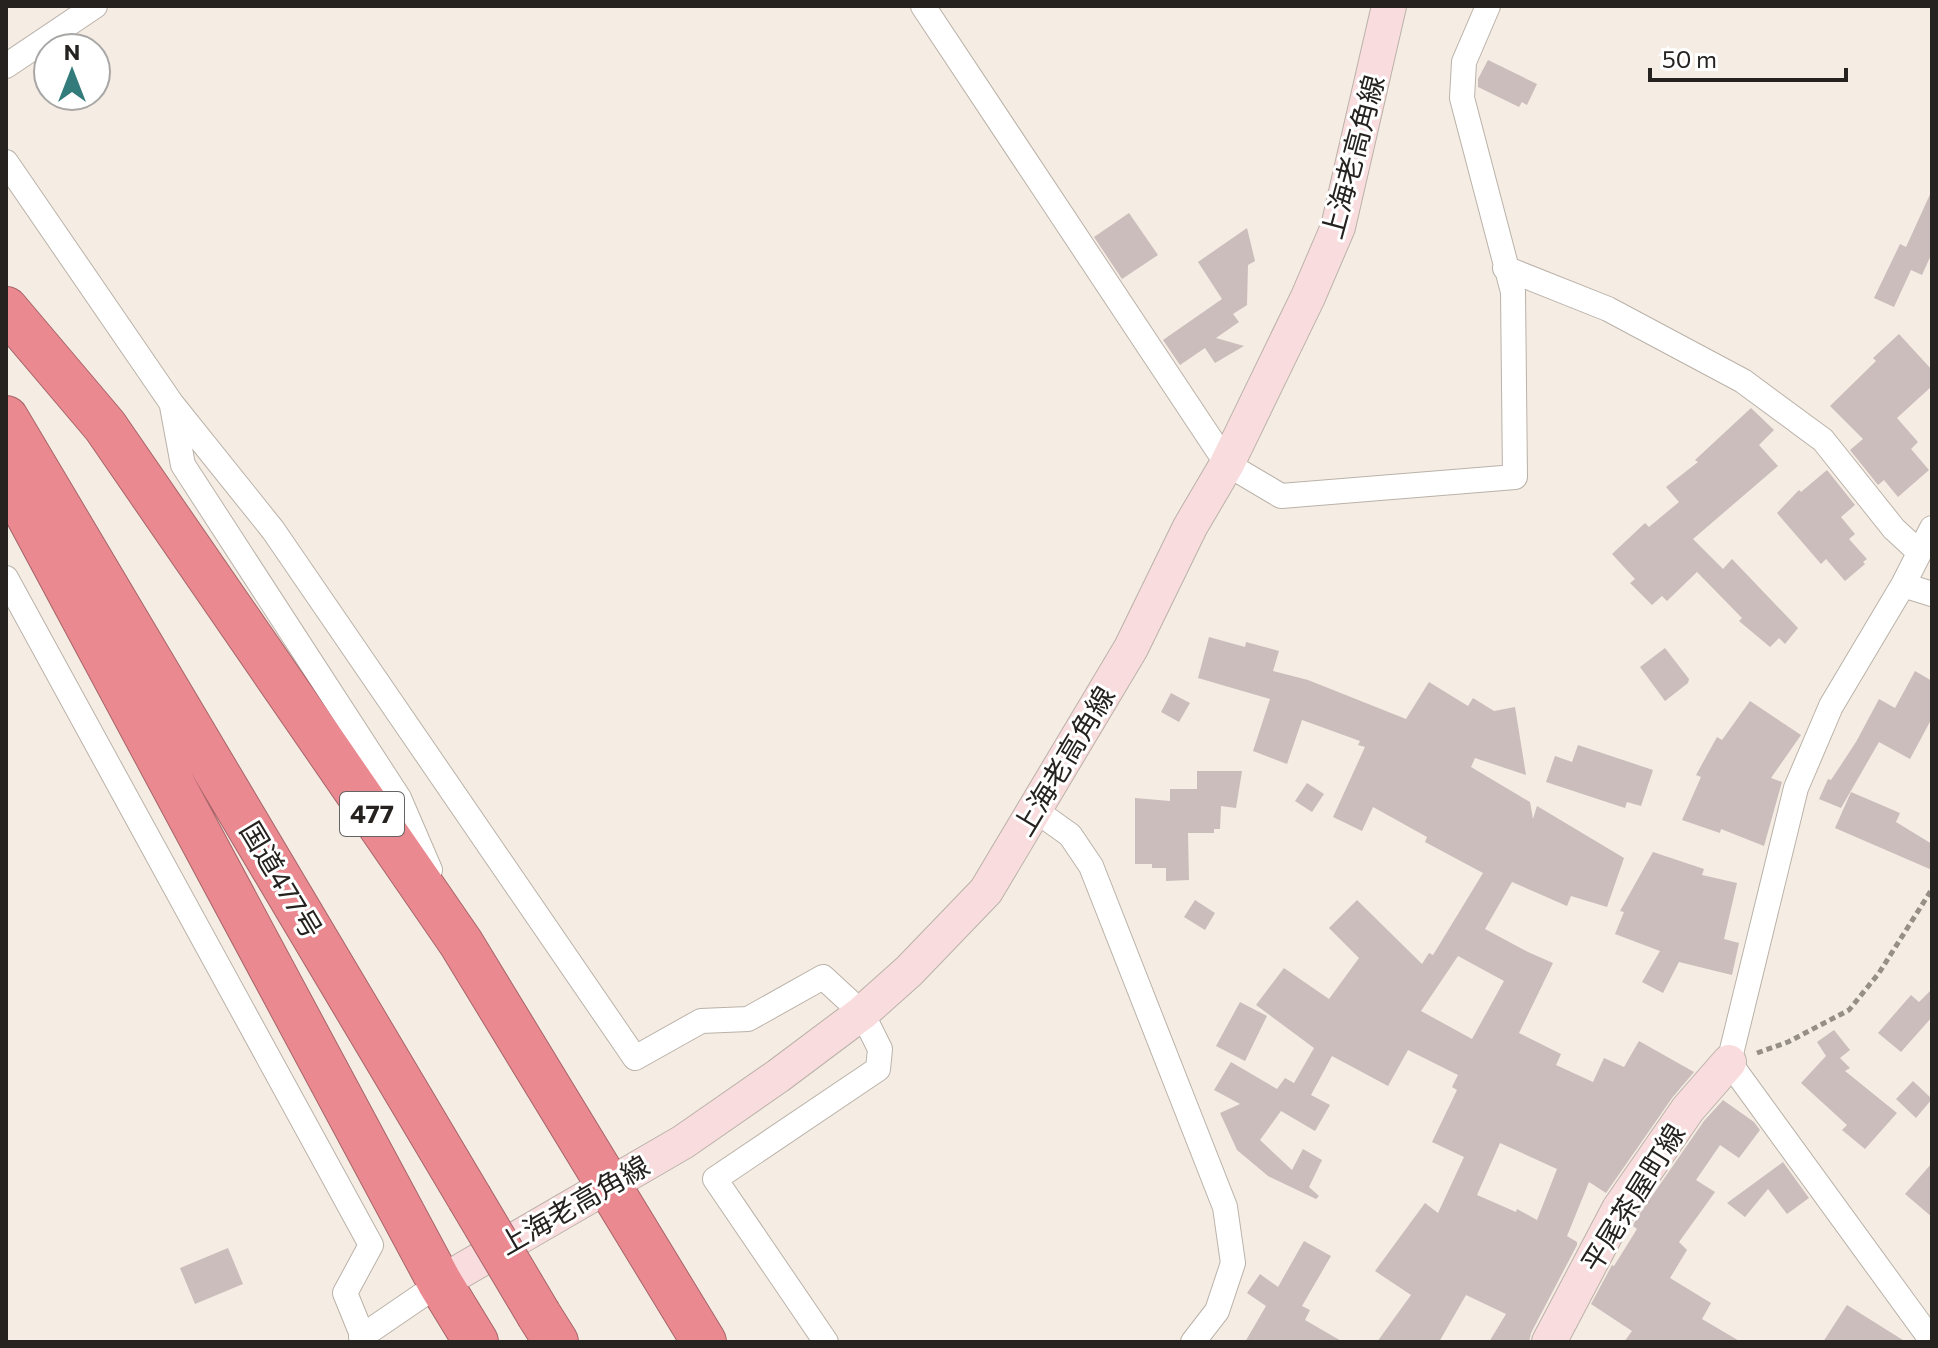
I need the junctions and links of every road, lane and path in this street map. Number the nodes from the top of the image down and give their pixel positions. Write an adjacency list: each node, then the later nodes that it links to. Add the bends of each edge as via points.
1 (95, 6): 5 (street)
2 (923, 6): 11 (street)
3 (1389, 6): 11 (main road, 上海老高角線, via 1338,227)
4 (1488, 6): 7 (street, via 1464,62 1462,98)
5 (6, 66)
6 (6, 162): 9 (street)
7 (1505, 268): 11 (street, via 1513,292 1515,477 1281,496); 14 (street, via 1608,309 1743,381 1823,440 1894,529)
8 (6, 309): 20 (highway, 477, via 105,426)
9 (172, 404): 20 (street, via 183,465 399,798); 21 (street, via 273,530 635,1058 701,1021 748,1019 823,977)
10 (6, 418): 25 (highway, 国道477号, bridge)
11 (1227, 464): 18 (main road, 上海老高角線, via 1131,648)
12 (6, 474): 24 (highway)
13 (1932, 528): 14 (street)
14 (1919, 552): 16 (street)
15 (6, 578): 26 (street, via 371,1245 345,1293)
16 (1903, 585): 17 (street); 22 (street, via 1831,706 1796,788)
17 (1932, 594)
18 (1035, 810): 21 (main road, 上海老高角線, via 986,891); 31 (street, via 1070,835 1091,866 1225,1207 1233,1263 1217,1311)
19 (1932, 889): 22 (path, via 1849,1010 1788,1042)
20 (461, 943): 23 (highway, 477)
21 (862, 1013): 23 (main road, 上海老高角線, via 683,1142); 30 (street, via 880,1049 878,1069 715,1179)
22 (1729, 1062): 27 (street); 32 (main road, 平尾茶屋町線, via 1688,1109 1619,1209)
23 (610, 1183): 24 (main road, 上海老高角線); 29 (highway, 477)
24 (440, 1283): 26 (street); 28 (highway)
25 (547, 1328)
26 (363, 1340)
27 (1932, 1341)
28 (476, 1342)
29 (704, 1342)
30 (826, 1342)
31 (1193, 1342)
32 (1549, 1342)

